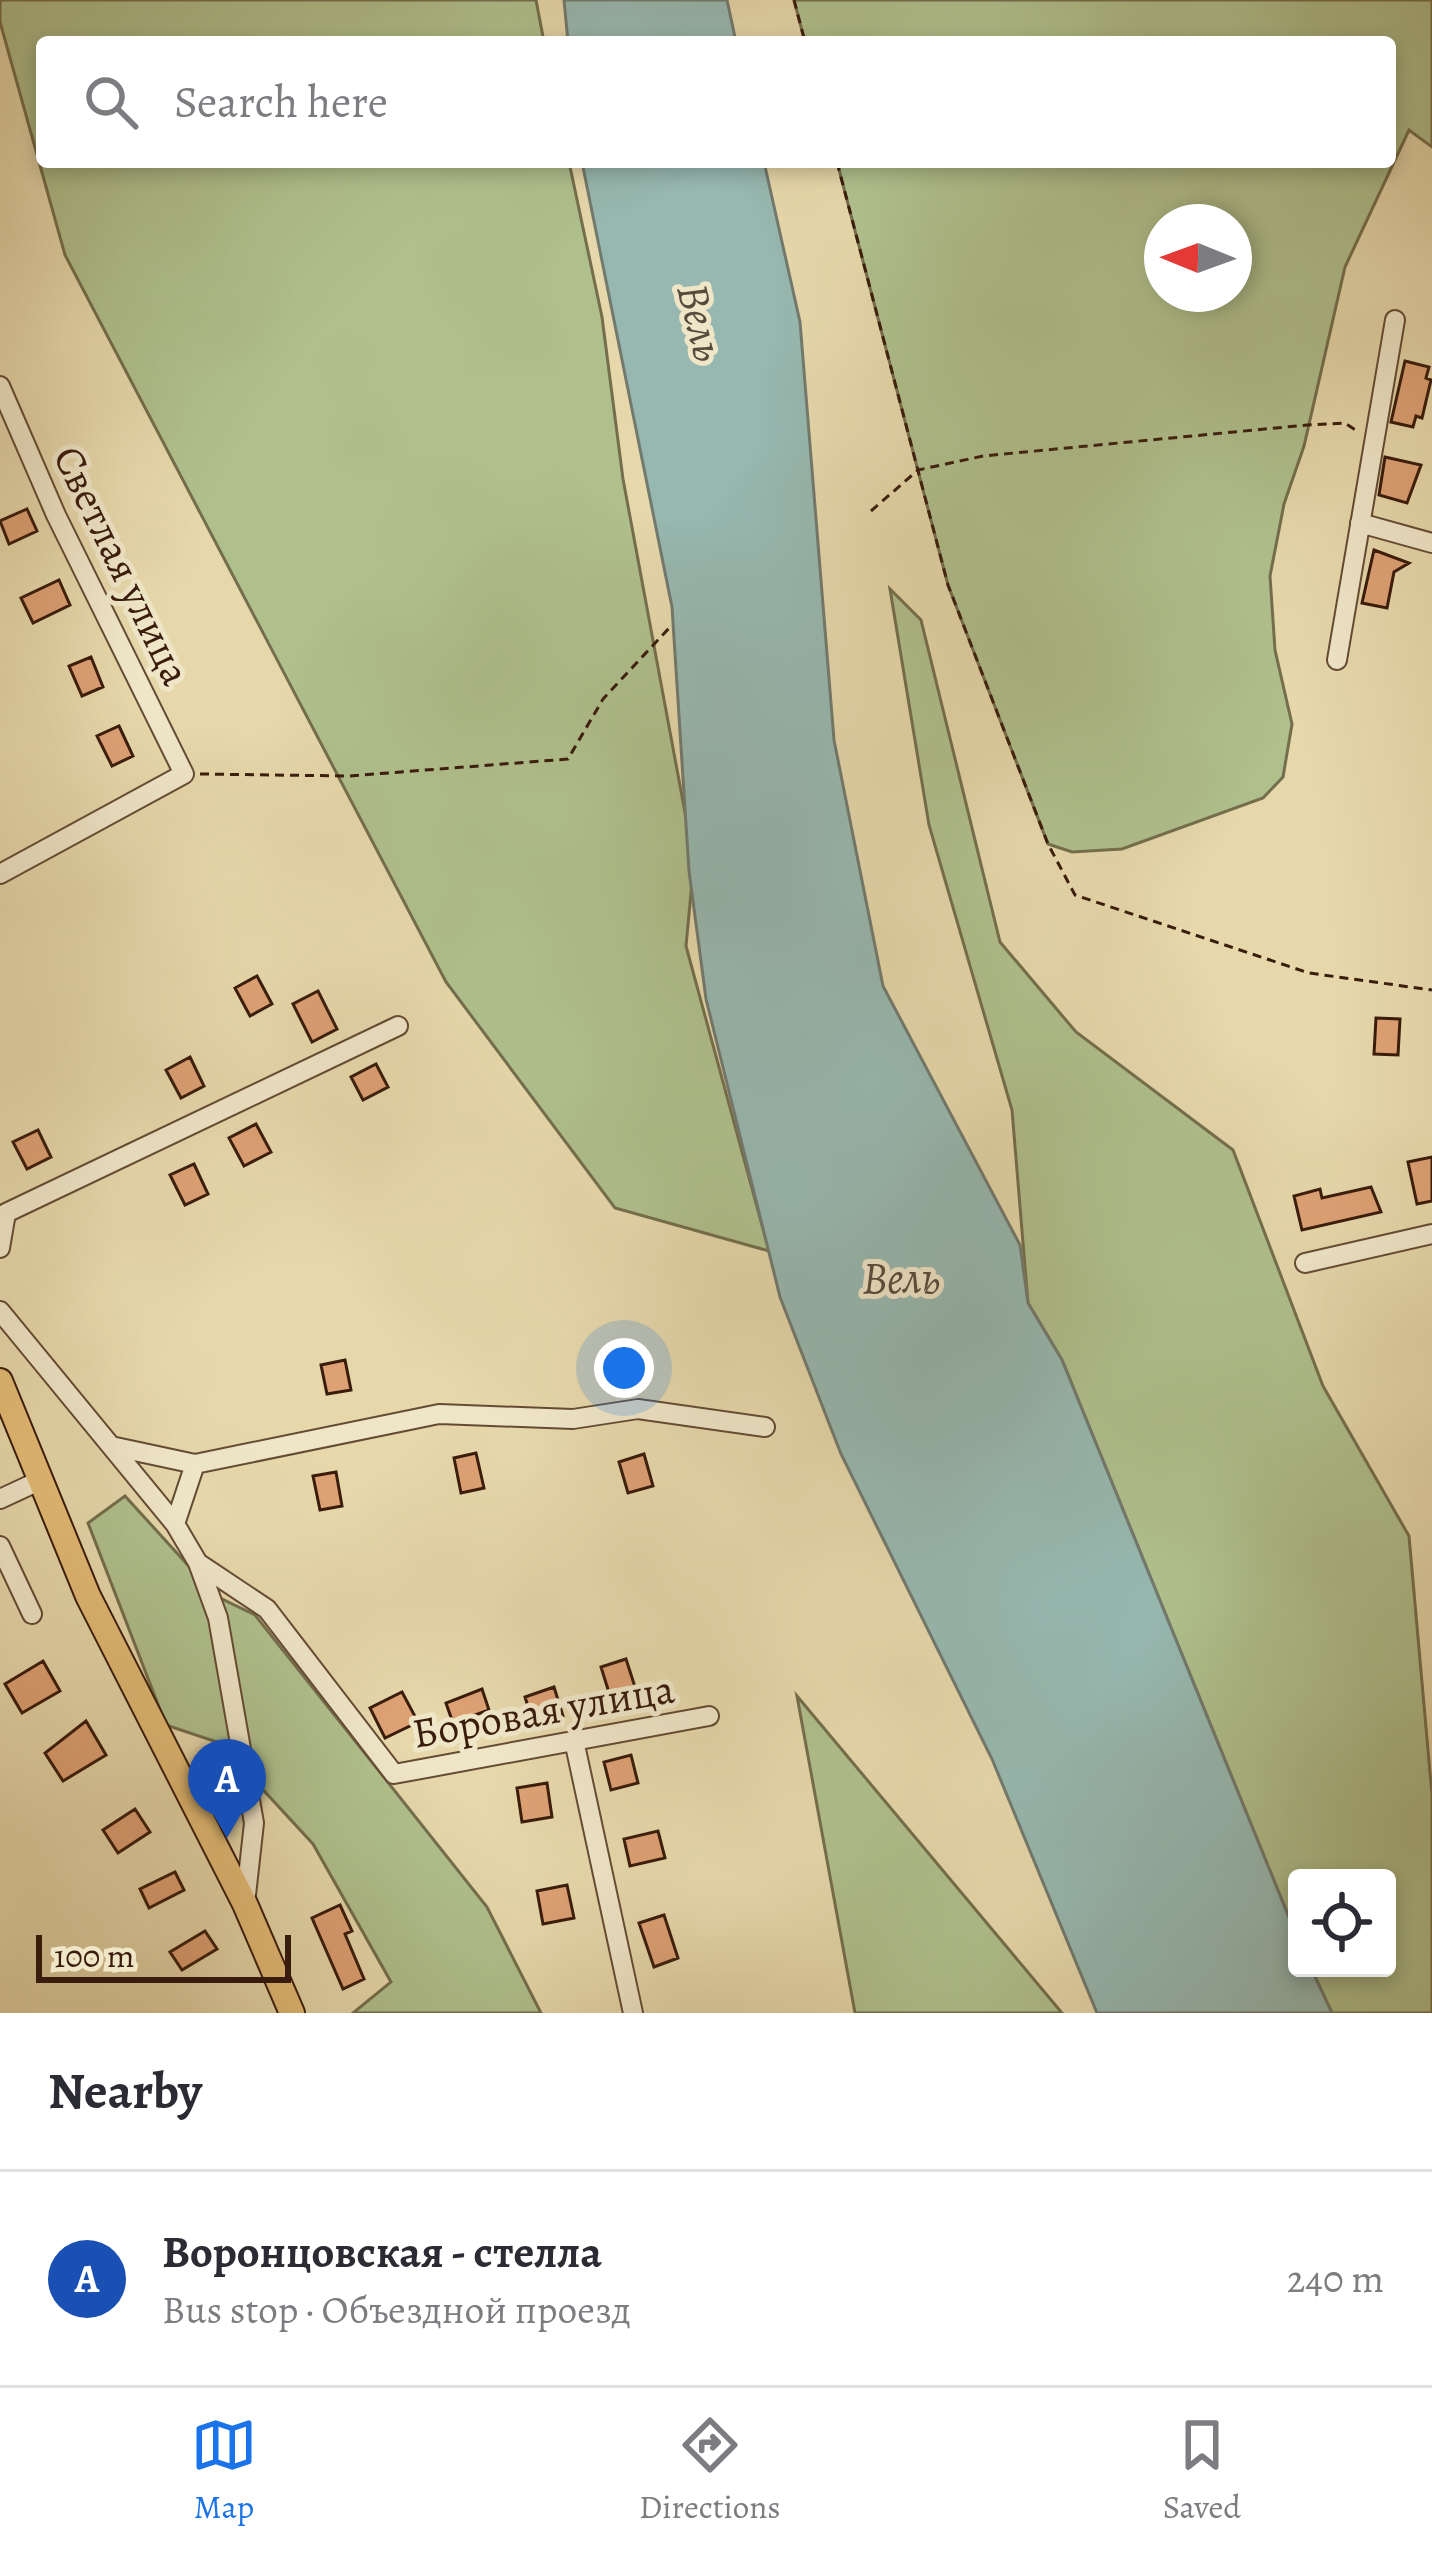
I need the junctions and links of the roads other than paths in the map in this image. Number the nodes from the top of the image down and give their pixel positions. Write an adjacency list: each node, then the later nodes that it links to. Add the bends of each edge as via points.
1 (1395, 320): 3 (street)
2 (0, 386): 6 (street, Светлая улица, via 184,774)
3 (1360, 523): 4 (street); 5 (street)
4 (1432, 543)
5 (1336, 660)
6 (0, 874)
7 (398, 1027): 9 (street, via 6,1213)
8 (1432, 1234): 10 (street)
9 (0, 1248)
10 (1305, 1263)
11 (0, 1311): 14 (street)
12 (0, 1381): 16 (main road)
13 (765, 1427): 15 (street, via 638,1409 573,1419 439,1414)
14 (111, 1446): 15 (street); 18 (street)
15 (195, 1464): 18 (street)
16 (41, 1480): 17 (street); 24 (main road, via 88,1597)
17 (0, 1499)
18 (175, 1524): 20 (street)
19 (0, 1546): 21 (street)
20 (198, 1563): 23 (street, Боровая улица, via 267,1609 394,1774); 24 (street, via 218,1618 254,1823)
21 (32, 1614)
22 (709, 1716): 23 (street, Боровая улица)
23 (575, 1745): 26 (street)
24 (245, 1904): 25 (main road)
25 (292, 2013)
26 (633, 2013)

